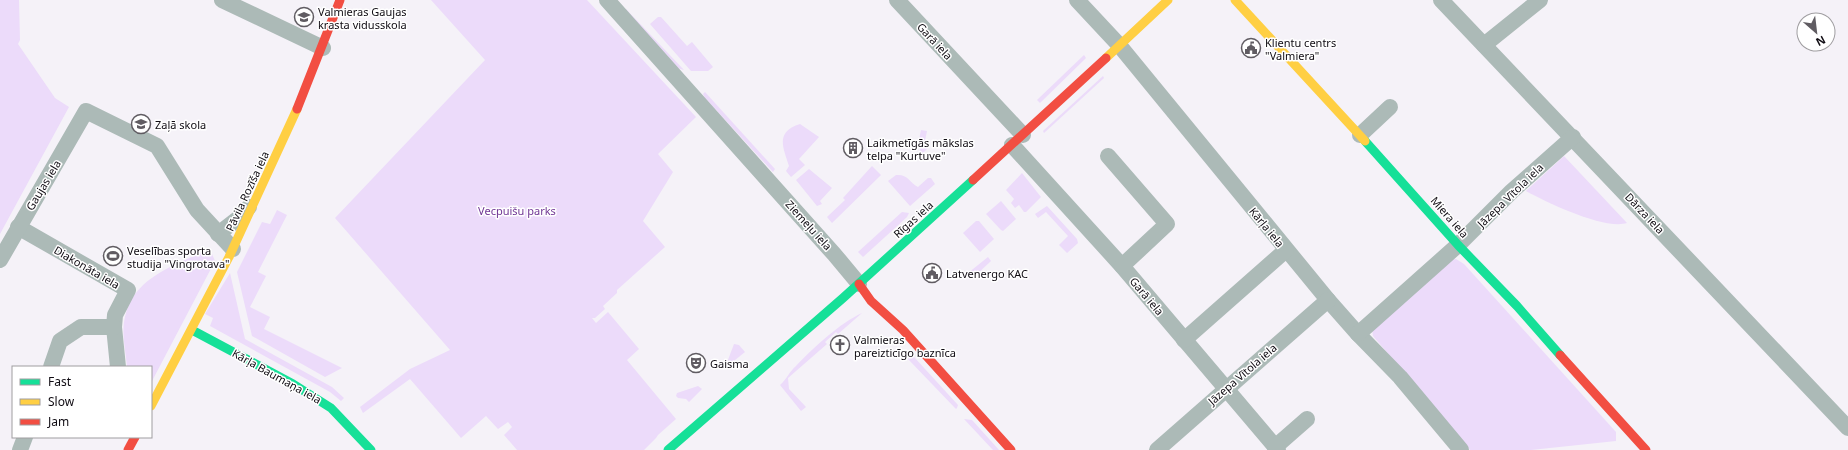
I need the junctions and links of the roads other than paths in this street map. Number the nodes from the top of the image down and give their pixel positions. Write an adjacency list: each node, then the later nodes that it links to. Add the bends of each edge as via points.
1 (222, 0): 10 (street)
2 (340, 0): 10 (street, Pāvila Rozīša iela)
3 (897, 0): 16 (street, Garā iela)
4 (1077, 0): 11 (street, Kārļa iela)
5 (1168, 0): 11 (street, Rīgas iela)
6 (1235, 0): 14 (street, Miera iela)
7 (1441, 0): 12 (street, Dārza iela)
8 (1540, 0): 12 (street)
9 (612, 3): 26 (street, Ziemeļu iela)
10 (325, 45): 18 (street, Pāvila Rozīša iela)
11 (1119, 45): 16 (street, Rīgas iela); 23 (street, Kārļa iela)
12 (1484, 45): 15 (street, Dārza iela)
13 (1390, 107): 14 (street)
14 (1360, 135): 21 (street, Miera iela)
15 (1573, 137): 21 (street, Jāzepa Vītola iela, via 1512,191); 37 (street, Dārza iela)
16 (1018, 140): 25 (street, Garā iela); 26 (street, Rīgas iela)
17 (1108, 156): 25 (street, via 1167,224)
18 (257, 199): 20 (street, via 240,217); 22 (street, Pāvila Rozīša iela)
19 (18, 227): 20 (street, Gaujas iela, via 86,111 157,146 197,210); 24 (street, Gaujas iela); 28 (street, Diakonāta iela, via 128,290 115,315)
20 (218, 234): 22 (street)
21 (1458, 245): 30 (street, Jāzepa Vītola iela); 50 (street, Miera iela, via 1517,306)
22 (233, 249): 29 (street, Pāvila Rozīša iela)
23 (1286, 250): 27 (street, Kārļa iela); 31 (street)
24 (0, 260)
25 (1122, 266): 31 (street, Garā iela)
26 (859, 284): 41 (street, Rīgas iela); 47 (street, Ziemeļu iela, via 871,301 908,335)
27 (1328, 300): 30 (street, Kārļa iela); 34 (street, Jāzepa Vītola iela)
28 (114, 327): 32 (street, via 81,327 60,341); 33 (street, Diakonāta iela)
29 (192, 330): 35 (street, Pāvila Rozīša iela); 46 (street, Kārļa Baumaņa iela, via 293,384 331,408)
30 (1358, 334): 49 (street, Kārļa iela, via 1400,378)
31 (1184, 340): 34 (street, Garā iela)
32 (51, 366)
33 (118, 366)
34 (1225, 389): 42 (street, Garā iela); 48 (street, Jāzepa Vītola iela)
35 (152, 404)
36 (1307, 418): 42 (street)
37 (1848, 428)
38 (25, 438): 43 (street)
39 (124, 438): 44 (street)
40 (134, 438): 45 (street)
41 (679, 447)
42 (1276, 448)
43 (20, 450)
44 (124, 450)
45 (128, 450)
46 (371, 450)
47 (1011, 450)
48 (1157, 450)
49 (1461, 450)
50 (1646, 450)

